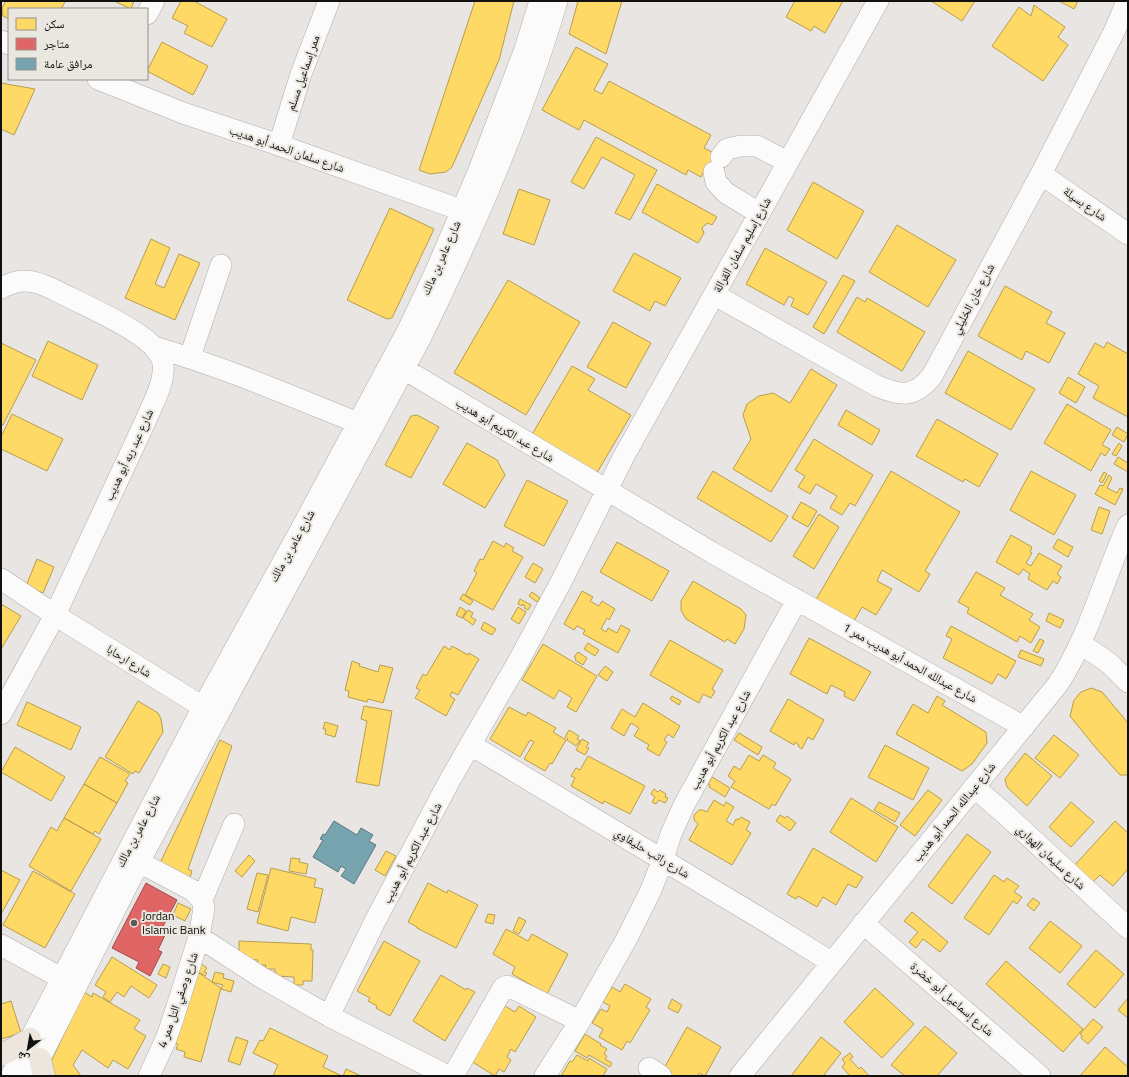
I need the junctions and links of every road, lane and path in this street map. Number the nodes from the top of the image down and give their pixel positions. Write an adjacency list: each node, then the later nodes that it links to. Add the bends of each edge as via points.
1 (154, 1): 7 (street)
2 (330, 1): 9 (street, ممر إسماعيل مسلم, via 301,74)
3 (540, 1): 12 (street, شارع عامر بن مالك, via 510,91 479,170)
4 (557, 1): 12 (street, شارع عامر بن مالك, via 531,82 500,164)
5 (878, 1): 10 (street, شارع إسليم سلمان القرالة)
6 (1127, 1): 11 (street, شارع خان الخليلي, via 1115,30)
7 (148, 12)
8 (107, 81): 9 (street, شارع سلمان الحمد أبو هديب, via 183,112)
9 (279, 145): 12 (street, شارع سلمان الحمد أبو هديب)
10 (788, 162): 13 (street, شارع إسليم سلمان القرالة); 13 (street, via 757,146 741,146 727,149 718,164 716,182 726,193)
11 (1041, 174): 14 (street, شارع بسيلة); 17 (street, شارع خان الخليلي, via 932,376 916,391 906,394 891,392 877,386)
12 (470, 213): 20 (street, شارع عامر بن مالك, via 452,272); 21 (street, شارع عامر بن مالك, via 435,273 408,330)
13 (759, 213): 17 (street, شارع إسليم سلمان القرالة)
14 (1128, 234)
15 (221, 265): 19 (street)
16 (1, 288): 18 (street, شارع عبد ربه أبو هديب, via 18,281 33,282 96,311 136,333)
17 (715, 295): 22 (street, شارع إسليم سلمان القرالة)
18 (154, 347): 19 (street); 26 (street, شارع عبد ربه أبو هديب, via 162,359 163,375 157,394)
19 (190, 357): 21 (street)
20 (404, 369): 22 (street, شارع عبد الكريم أبو هديب); 36 (street, شارع عامر بن مالك)
21 (358, 423): 29 (street, شارع عامر بن مالك)
22 (606, 490): 25 (street, شارع عبد الكريم أبو هديب); 32 (street, شارع عبد الكريم أبو هديب, via 561,582)
23 (1128, 525): 27 (street, شارع عبدالله الحمد أبو هديب)
24 (1, 579): 26 (street, شارع ارحابا)
25 (797, 600): 31 (street, شارع عبدالله الحمد أبو هديب ممر 1); 35 (street, شارع عبد الكريم أبو هديب, via 684,805)
26 (55, 614): 29 (street, شارع ارحابا); 30 (street, شارع عبد ربه أبو هديب)
27 (1081, 644): 28 (street, via 1109,663); 31 (street, شارع عبدالله الحمد أبو هديب, via 1058,684)
28 (1128, 682)
29 (203, 706): 43 (street, شارع عامر بن مالك)
30 (1, 714)
31 (1024, 727): 33 (street, شارع عبدالله الحمد أبو هديب)
32 (471, 745): 35 (street, شارع راتب حليفاوي); 44 (street, شارع عبد الكريم أبو هديب, via 376,921)
33 (974, 787): 38 (street, شارع عبدالله الحمد أبو هديب); 39 (street, شارع سليمان الهواري)
34 (234, 824): 37 (street)
35 (663, 860): 42 (street, شارع راتب حليفاوي); 45 (street, شارع عبد الكريم أبو هديب, via 626,940)
36 (139, 862): 37 (street, via 192,890); 48 (street, شارع عامر بن مالك)
37 (202, 900): 40 (street, شارع وصفي التل ممر 4, via 204,908)
38 (863, 923): 42 (street, شارع عبدالله الحمد أبو هديب); 55 (street, شارع إسماعيل أبو خضرة)
39 (1128, 928)
40 (198, 937): 44 (street); 51 (street, شارع وصفي التل ممر 4, via 166,1039)
41 (1, 945): 43 (street)
42 (832, 962): 49 (street, شارع عبدالله الحمد أبو هديب)
43 (61, 978): 46 (street, شارع عامر بن مالك)
44 (329, 1016): 52 (street)
45 (580, 1021): 53 (street, via 507,986); 54 (street, شارع عبد الكريم أبو هديب)
46 (30, 1039): 47 (main road); 50 (street, شارع عامر بن مالك)
47 (1, 1054)
48 (39, 1070)
49 (743, 1075)
50 (11, 1076)
51 (149, 1076)
52 (448, 1076)
53 (453, 1076)
54 (545, 1076)
55 (1040, 1076)

